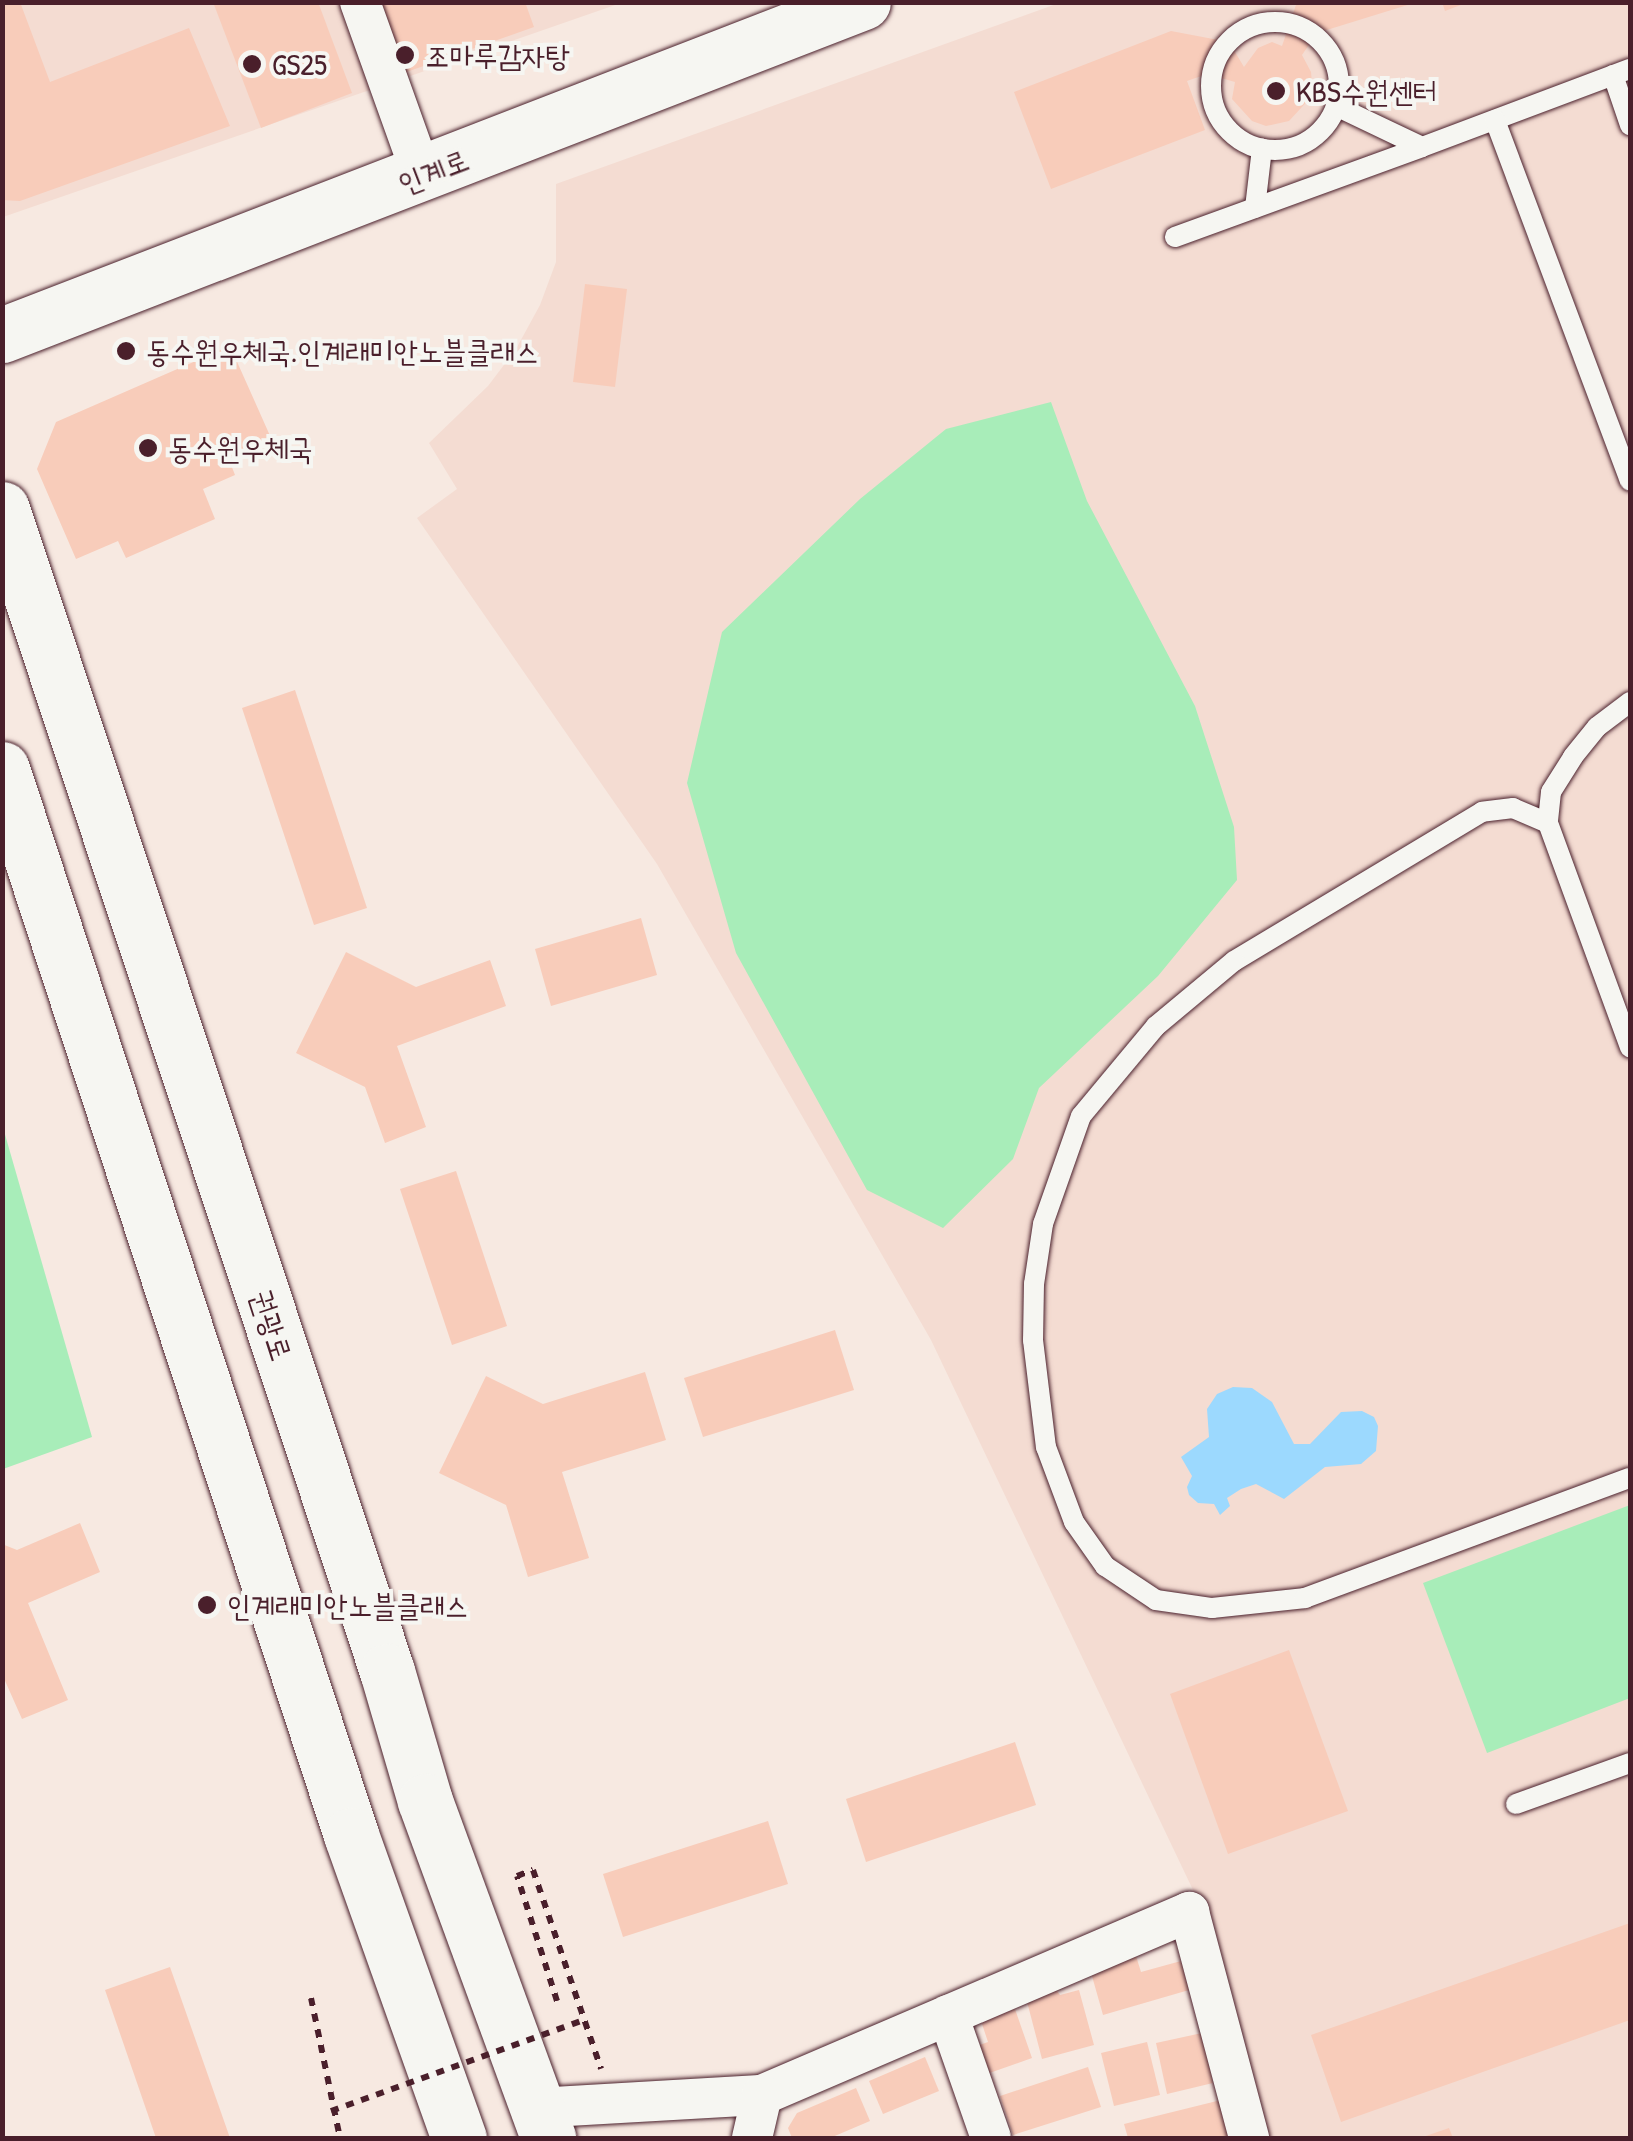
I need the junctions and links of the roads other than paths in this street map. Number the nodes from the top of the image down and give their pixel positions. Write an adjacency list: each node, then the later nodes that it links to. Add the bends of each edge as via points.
1 (360, 2): 11 (street)
2 (863, 2): 11 (street, 인계로)
3 (1256, 2): 4 (lane)
4 (1263, 24): 6 (lane, via 1292,24 1326,46 1340,84); 9 (lane, via 1234,37 1220,53 1212,92 1230,132)
5 (1622, 72): 7 (lane); 8 (lane)
6 (1336, 106): 9 (lane, via 1310,140); 10 (lane)
7 (1495, 120): 10 (lane); 15 (lane)
8 (1630, 124)
9 (1262, 148): 12 (lane)
10 (1422, 148): 12 (lane)
11 (422, 175): 14 (street, 인계로)
12 (1254, 208): 13 (lane)
13 (1175, 236)
14 (2, 336)
15 (1630, 482)
16 (2, 509): 26 (street, 권광로, via 425,1802)
17 (1630, 702): 19 (lane, via 1573,757 1552,792)
18 (2, 769): 27 (street, via 345,1816)
19 (1548, 823): 20 (lane); 21 (lane, via 1513,808 1482,812 1234,961 1143,1041 1081,1116 1043,1224 1034,1340 1044,1429 1074,1522 1106,1566 1156,1600 1212,1608 1305,1598)
20 (1630, 1047)
21 (1630, 1478)
22 (1630, 1762): 23 (lane)
23 (1516, 1804)
24 (948, 2015): 25 (street); 29 (street); 30 (street, via 1188,1912)
25 (762, 2095): 26 (street); 28 (street)
26 (542, 2123)
27 (459, 2138)
28 (752, 2138)
29 (991, 2138)
30 (1249, 2138)

